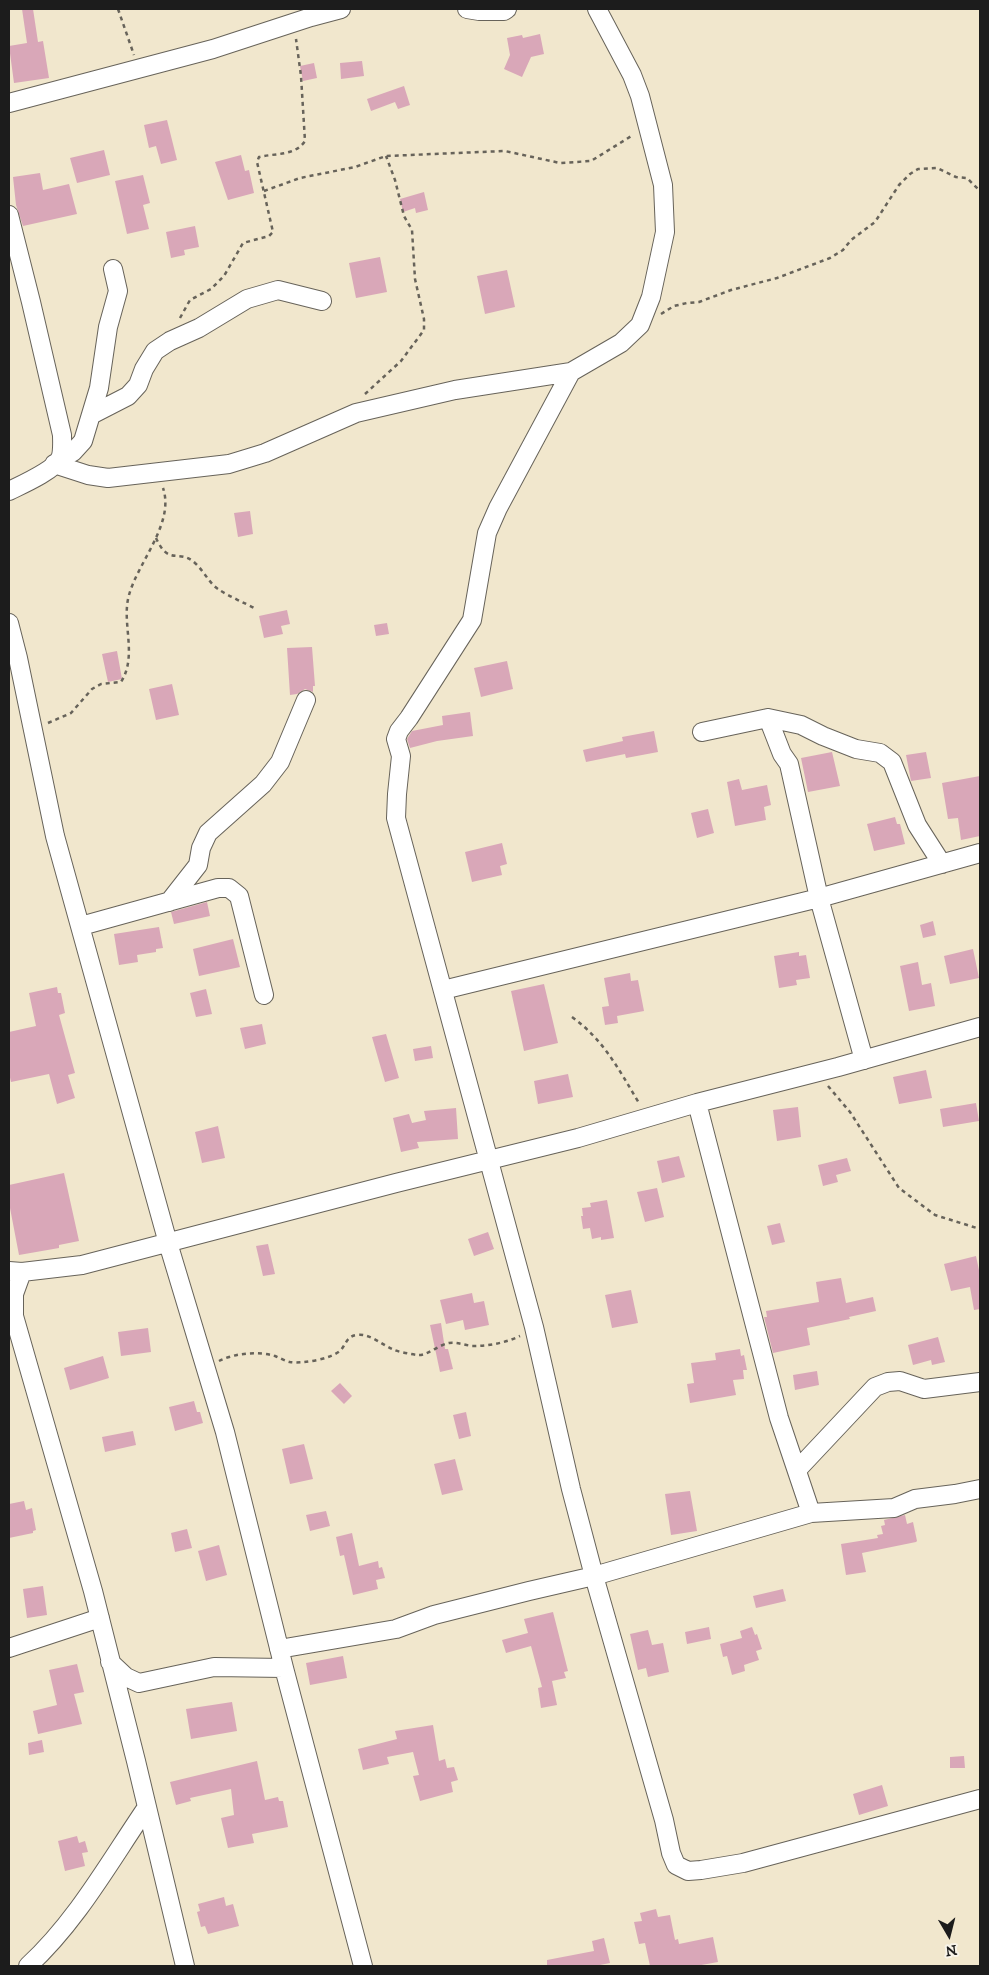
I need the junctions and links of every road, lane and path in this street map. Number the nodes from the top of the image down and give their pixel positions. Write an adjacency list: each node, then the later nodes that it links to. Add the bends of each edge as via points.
1 (118, 9): 7 (path)
2 (341, 9): 6 (street)
3 (467, 9): 4 (street)
4 (507, 9)
5 (597, 9): 9 (street, via 632,75)
6 (292, 23): 7 (street); 11 (path, via 300,69 305,141 300,148 290,152 259,157 257,162)
7 (139, 69): 8 (street)
8 (9, 103)
9 (648, 125): 10 (path, via 591,162 560,163 505,151); 16 (street, via 663,185 664,232 651,297)
10 (386, 156): 11 (path, via 355,167 300,178); 19 (path, via 402,210 412,230 415,279 424,330 401,361 361,398)
11 (264, 191): 17 (path, via 274,232 243,244 224,276 211,289 190,300)
12 (980, 191): 16 (path, via 967,178 956,177 937,168 918,169 899,184 875,222 830,258 699,302 674,306)
13 (9, 215): 21 (street, via 62,435)
14 (113, 269): 20 (street, via 118,291)
15 (322, 301): 17 (street, via 278,290 247,299 199,328)
16 (640, 325): 18 (street, via 621,343)
17 (170, 340): 20 (street, via 155,351 138,385 128,396)
18 (571, 372): 19 (street, via 455,390); 36 (street, via 487,533 472,620 396,739 401,756 396,818)
19 (356, 413): 22 (street, via 265,453 229,464)
20 (91, 415): 21 (street, via 83,441)
21 (57, 462): 22 (street, via 88,475 108,478); 23 (street)
22 (157, 472): 24 (path, via 165,494 164,517)
23 (9, 491)
24 (156, 538): 25 (path, via 162,550 169,555 194,562 218,589); 29 (path, via 146,554 126,608 129,652 121,682 101,684 92,689 71,713)
25 (256, 609)
26 (9, 623): 29 (street)
27 (306, 700): 34 (street, via 280,762 263,784 208,834 198,865)
28 (768, 718): 30 (street); 32 (street, via 801,725 856,749 880,753 892,762 917,825); 33 (street, via 789,764)
29 (32, 730): 35 (street, via 55,836)
30 (702, 732)
31 (980, 853): 32 (street)
32 (942, 864): 33 (street)
33 (819, 898): 36 (street); 40 (street)
34 (168, 902): 35 (street); 37 (street, via 218,888 229,888 239,896)
35 (81, 926): 46 (street)
36 (443, 990): 44 (street)
37 (264, 995)
38 (572, 1017): 43 (path, via 607,1050)
39 (980, 1027): 40 (street)
40 (864, 1060): 41 (street)
41 (815, 1073): 42 (street); 45 (path, via 850,1112 899,1188 935,1215)
42 (697, 1102): 43 (street); 51 (street, via 779,1418)
43 (647, 1117): 44 (street)
44 (490, 1160): 46 (street); 48 (street)
45 (980, 1229)
46 (168, 1243): 47 (street, via 82,1265); 49 (street)
47 (15, 1272): 55 (street, via 14,1316)
48 (535, 1331): 49 (path, via 490,1346 449,1343 419,1355 393,1350 369,1336 357,1335 346,1340 336,1353 322,1359 290,1362 273,1356 245,1353 227,1357); 54 (street)
49 (205, 1369): 57 (street, via 225,1432)
50 (980, 1382): 51 (street, via 924,1389 900,1381 875,1387)
51 (798, 1470): 53 (street)
52 (980, 1489): 53 (street, via 915,1499 894,1508)
53 (810, 1513): 54 (street)
54 (594, 1576): 57 (street, via 473,1604 396,1629); 60 (street, via 676,1865 694,1871 743,1863)
55 (100, 1618): 56 (street); 58 (street)
56 (9, 1648)
57 (279, 1649): 59 (street)
58 (109, 1661): 59 (street, via 126,1677 139,1683 214,1667); 61 (street)
59 (284, 1668): 64 (street)
60 (980, 1799)
61 (147, 1806): 62 (street, via 84,1902 48,1948); 63 (street)
62 (28, 1966)
63 (185, 1966)
64 (363, 1966)

